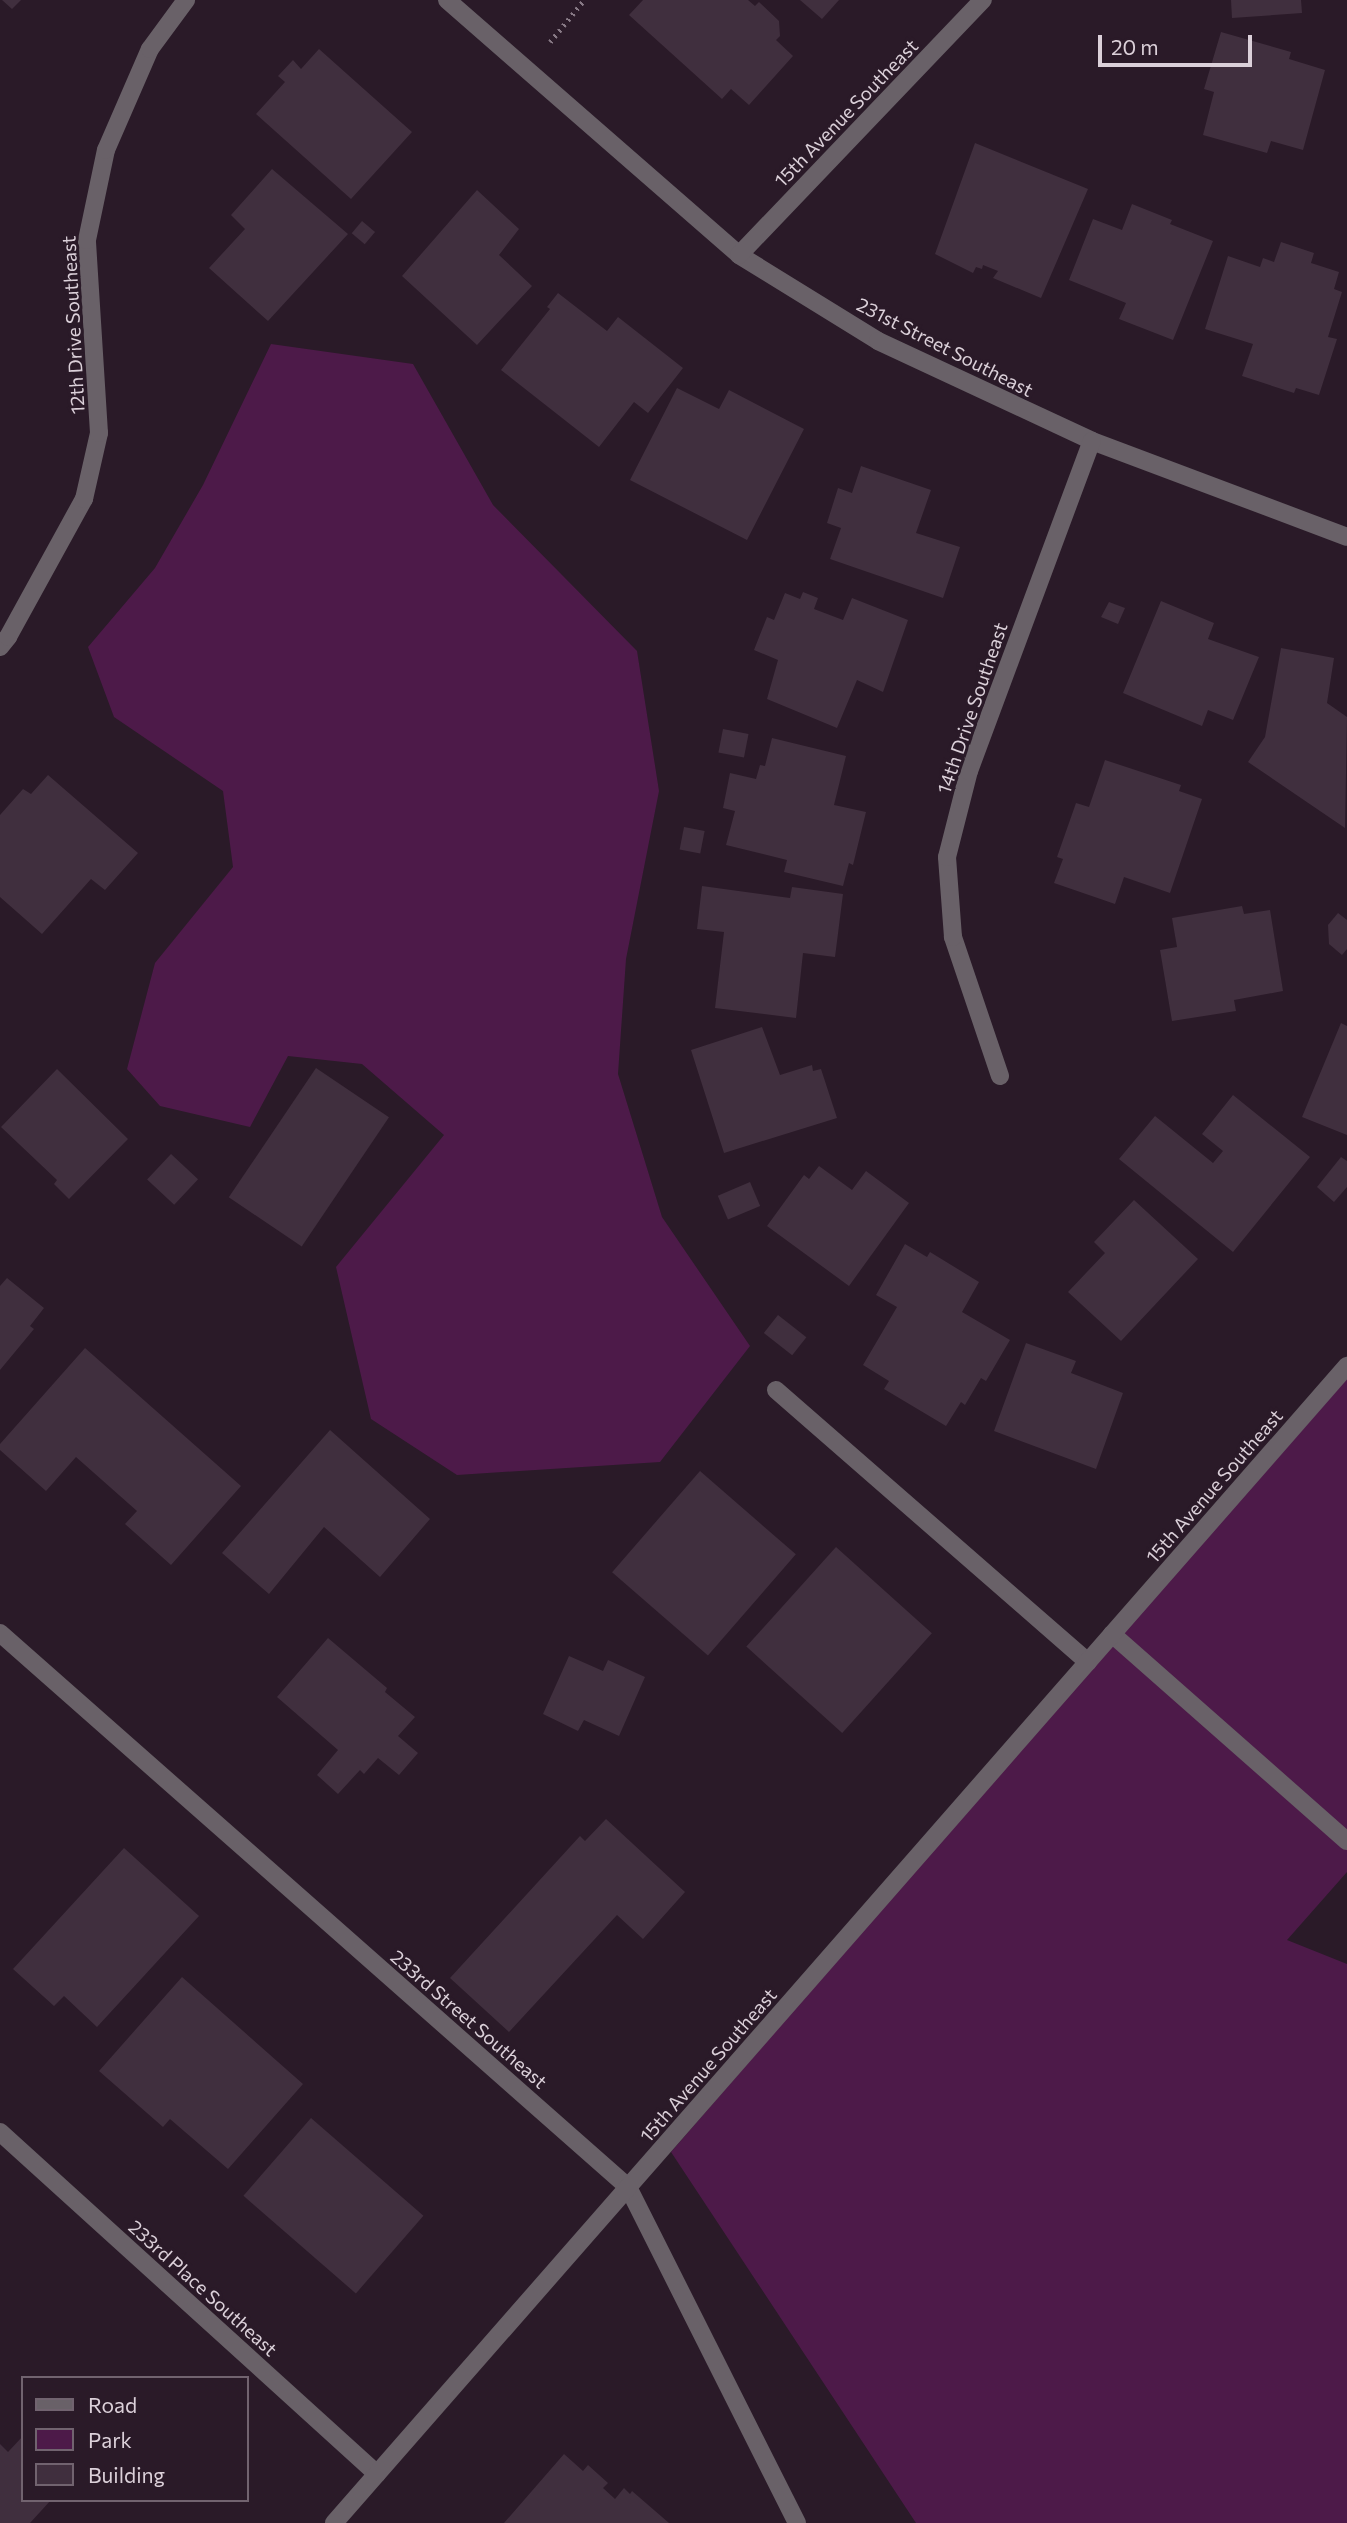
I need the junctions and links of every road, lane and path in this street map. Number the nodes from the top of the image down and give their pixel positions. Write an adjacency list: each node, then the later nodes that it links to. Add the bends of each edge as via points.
1 (186, 0): 9 (street, 12th Drive Southeast, via 150,49 106,150 86,240 99,433 84,499)
2 (447, 0): 5 (street, 231st Street Southeast)
3 (584, 0): 5 (path)
4 (983, 0): 6 (street, 15th Avenue Southeast)
5 (527, 70): 6 (street, 231st Street Southeast)
6 (739, 255): 7 (street, 231st Street Southeast, via 878,341)
7 (1092, 442): 8 (street, 231st Street Southeast); 10 (street, 14th Drive Southeast, via 969,771 947,857 953,937)
8 (1347, 537)
9 (0, 647)
10 (1000, 1076)
11 (1347, 1366): 14 (street, 15th Avenue Southeast)
12 (776, 1390): 15 (street)
13 (0, 1633): 18 (street, 233rd Street Southeast)
14 (1112, 1634): 15 (street, 15th Avenue Southeast); 16 (street)
15 (1088, 1662): 18 (street, 15th Avenue Southeast)
16 (1347, 1841)
17 (0, 2132): 19 (street, 233rd Place Southeast)
18 (628, 2187): 19 (street, 15th Avenue Southeast); 21 (street, 233rd Street Southeast)
19 (377, 2474): 20 (street, 15th Avenue Southeast)
20 (334, 2523)
21 (797, 2523)

